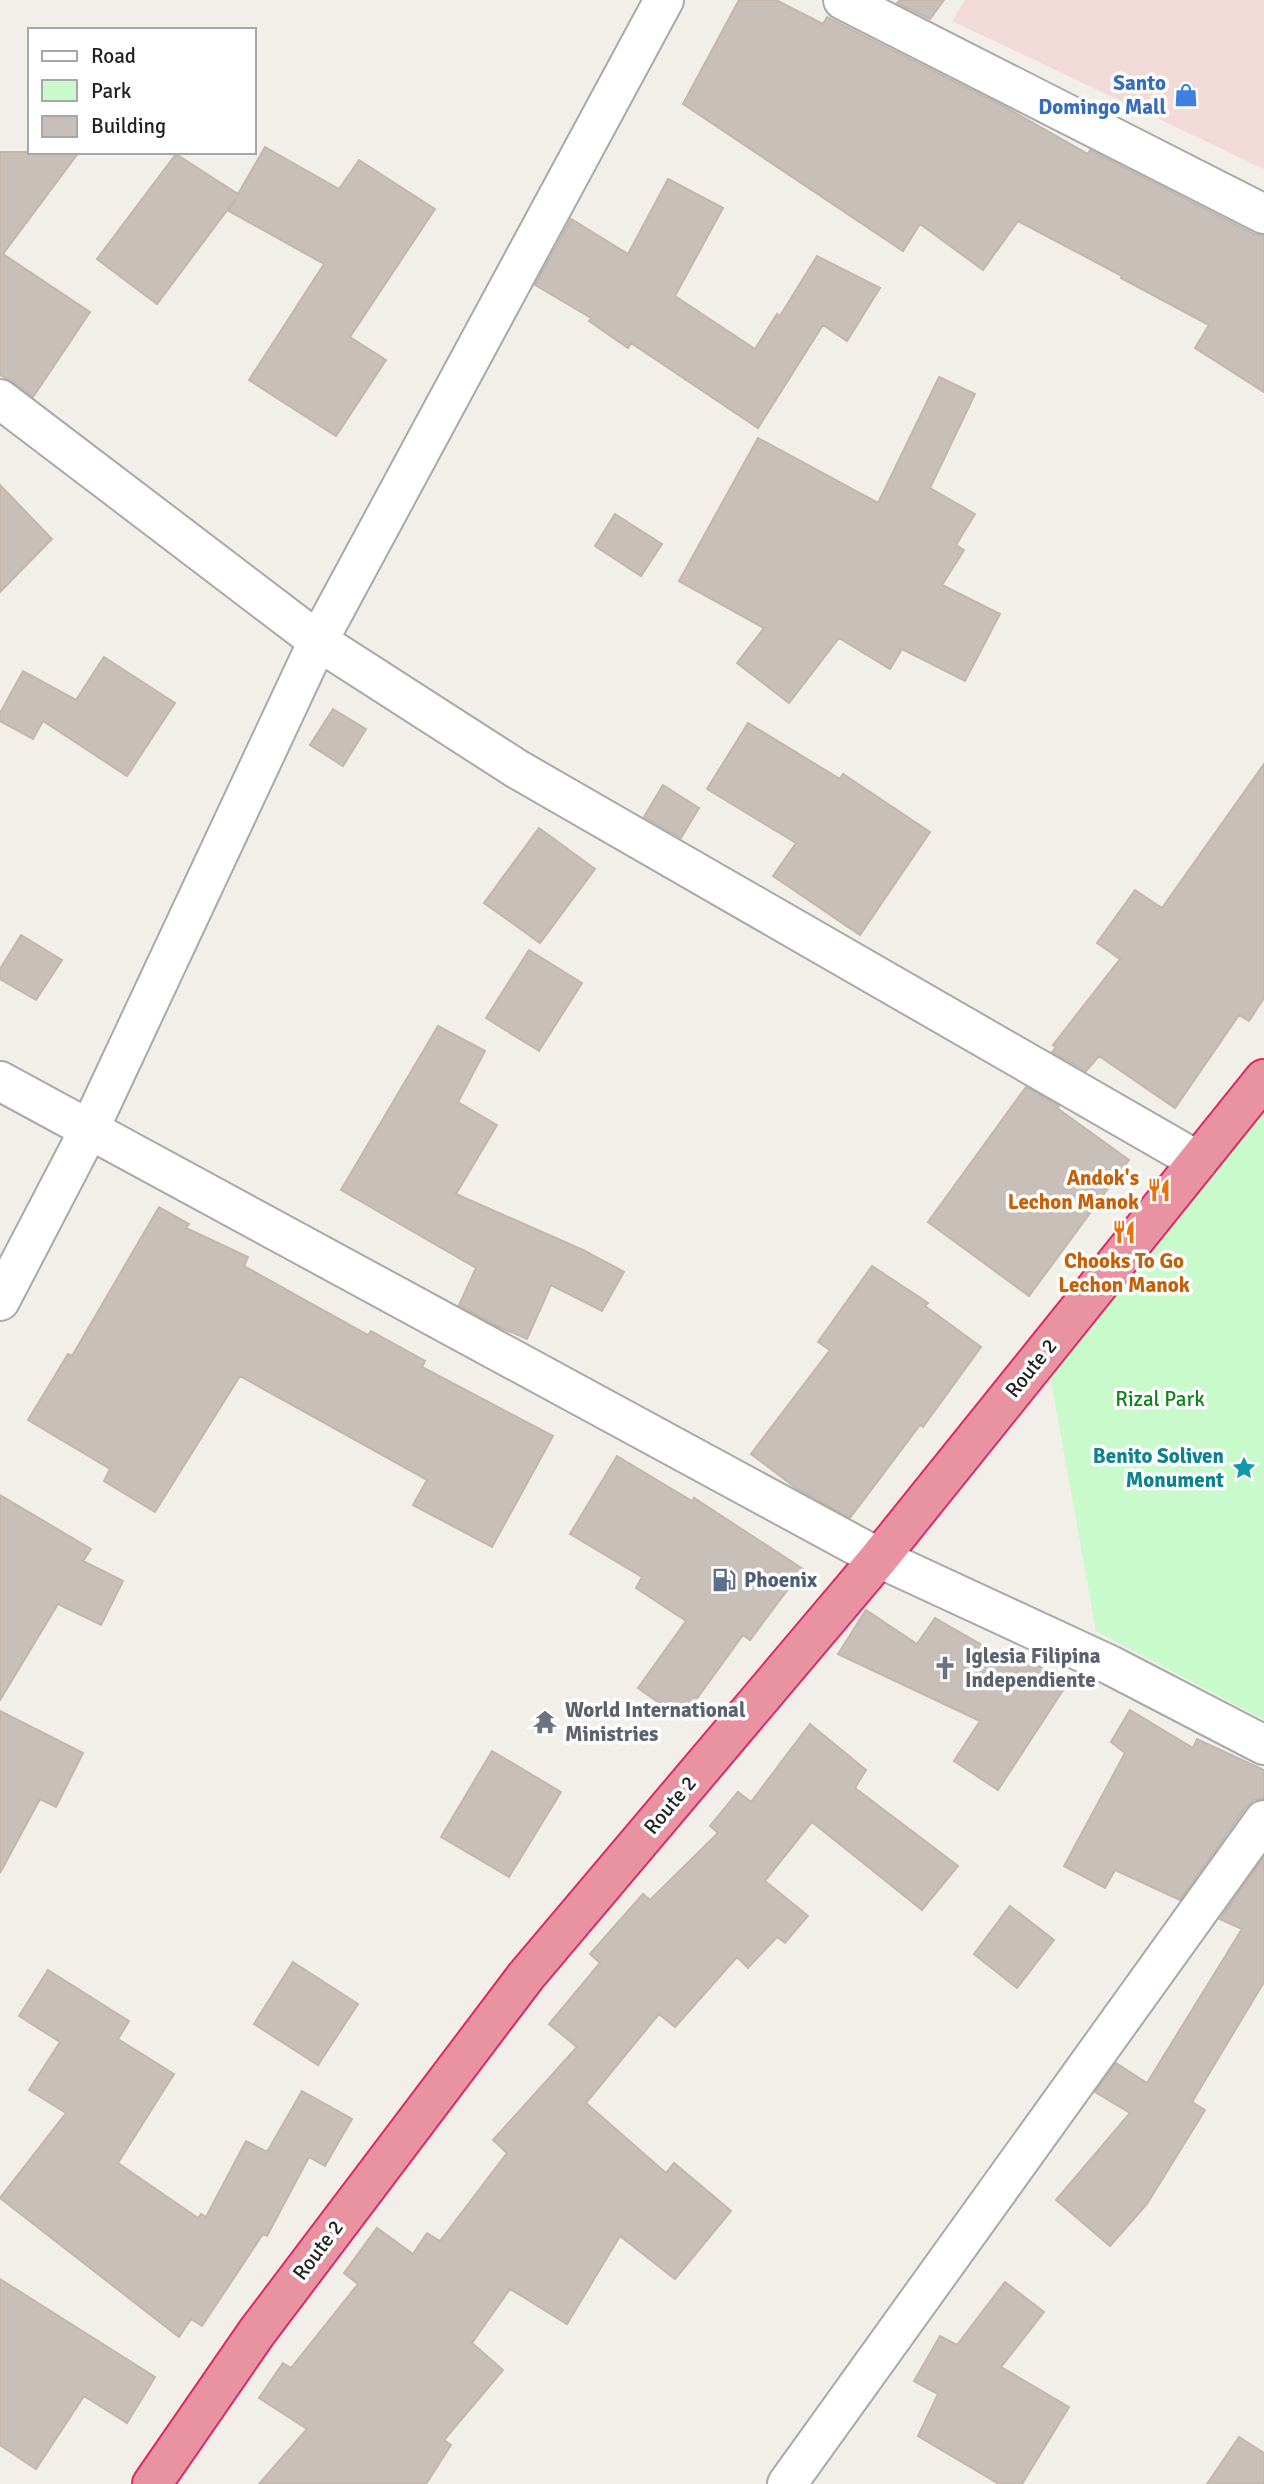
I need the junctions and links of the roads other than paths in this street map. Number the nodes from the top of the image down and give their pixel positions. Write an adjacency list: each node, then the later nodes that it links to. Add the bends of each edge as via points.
1 (663, 0): 5 (street)
2 (843, 0): 3 (street)
3 (1264, 214)
4 (0, 399): 5 (street)
5 (317, 641): 8 (street); 9 (street, via 517,769)
6 (1264, 1079): 9 (highway, Route 2)
7 (0, 1081): 8 (street)
8 (89, 1130): 10 (street); 11 (street)
9 (1198, 1161): 11 (highway, Route 2)
10 (0, 1301)
11 (879, 1558): 12 (street, via 1110,1665); 14 (highway, Route 2, via 526,1976 257,2332)
12 (1264, 1745)
13 (1264, 1820): 15 (street)
14 (152, 2484)
15 (787, 2484)

